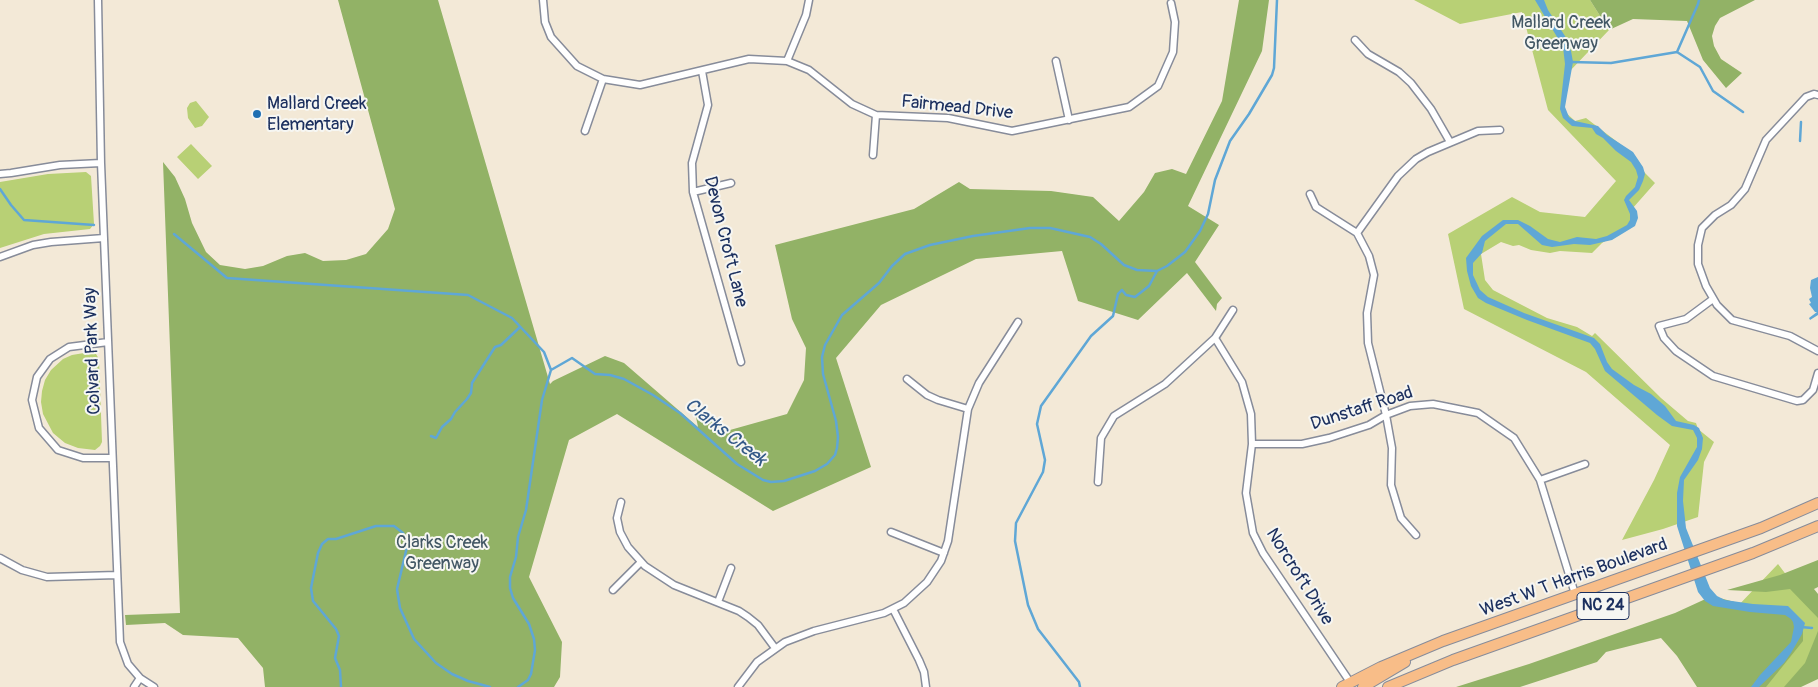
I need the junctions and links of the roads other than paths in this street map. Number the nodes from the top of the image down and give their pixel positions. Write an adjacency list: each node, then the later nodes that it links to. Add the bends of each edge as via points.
1 (98, 0): 17 (street, Colvard Park Way)
2 (543, 0): 9 (street, Fairmead Drive, via 545,22 551,37 577,66)
3 (809, 0): 7 (street)
4 (1171, 3): 12 (street, Fairmead Drive, via 1175,22 1173,52 1158,86 1129,107)
5 (1355, 40): 15 (street, via 1368,54 1411,83)
6 (1056, 61): 12 (street)
7 (787, 62): 8 (street, Fairmead Drive, via 748,59); 11 (street, Fairmead Drive, via 809,70 852,104)
8 (702, 70): 9 (street, Fairmead Drive, via 640,85); 20 (street, Devon Croft Lane, via 708,105 692,163)
9 (603, 79): 14 (street)
10 (1818, 94): 25 (street, via 1806,97 1766,140 1745,189 1702,228 1698,264)
11 (876, 115): 12 (street, Fairmead Drive, via 948,118 1012,131); 16 (street)
12 (1069, 120)
13 (1500, 130): 15 (street, via 1478,131)
14 (585, 131)
15 (1450, 142): 22 (street, via 1428,152 1403,171)
16 (873, 155)
17 (101, 164): 18 (street, via 60,165); 23 (street, Colvard Park Way)
18 (0, 174)
19 (731, 183): 20 (street)
20 (693, 192): 31 (street, Devon Croft Lane)
21 (1310, 194): 22 (street, via 1316,207)
22 (1357, 233): 35 (street, via 1370,256 1374,276 1367,313 1368,343)
23 (104, 238): 24 (street, via 33,245); 29 (street, Colvard Park Way)
24 (0, 257)
25 (1713, 298): 30 (street, via 1732,320 1790,336); 32 (street, via 1686,319 1659,326 1664,338 1676,351 1713,376 1797,401 1803,400 1813,390)
26 (1234, 310): 28 (street)
27 (1018, 322): 34 (street, via 979,383)
28 (1215, 338): 36 (street, Norcroft Drive, via 1242,382 1251,414); 40 (street, via 1166,384 1114,416 1102,438)
29 (108, 342): 37 (street, Colvard Park Way); 37 (street, via 69,347 50,359 37,377 32,400 39,428 58,450 83,458)
30 (1818, 351)
31 (741, 362)
32 (1818, 373)
33 (907, 379): 34 (street, via 927,396)
34 (968, 410): 46 (street)
35 (1386, 415): 36 (street, Dunstaff Road, via 1369,425 1302,444); 39 (street, Dunstaff Road, via 1410,406 1433,404 1478,413 1514,438); 45 (street, via 1392,448 1391,485 1401,518)
36 (1252, 444): 58 (street, Norcroft Drive, via 1246,493 1253,533)
37 (112, 458): 50 (street, Colvard Park Way)
38 (1585, 464): 39 (street)
39 (1540, 480): 52 (street, Dunstaff Road)
40 (1098, 482)
41 (621, 502): 48 (street, via 617,518 620,532)
42 (1818, 503): 52 (main road, West W T Harris Boulevard / NC 24, via 1761,528)
43 (1818, 526): 64 (main road, West W T Harris Boulevard / NC 24)
44 (891, 532): 46 (street)
45 (1416, 535)
46 (944, 553): 54 (street, via 927,582)
47 (0, 558): 50 (street, via 47,578)
48 (641, 562): 51 (street); 53 (street, via 674,585)
49 (731, 568): 53 (street)
50 (117, 575): 57 (street, Colvard Park Way, via 120,642 128,664)
51 (613, 590)
52 (1575, 594): 55 (main road, West W T Harris Boulevard / NC 24)
53 (718, 602): 56 (street, via 758,625)
54 (893, 609): 56 (street, via 799,636); 62 (street, via 920,660)
55 (1429, 647): 58 (main road, West W T Harris Boulevard / NC 24); 63 (main road)
56 (775, 648): 61 (street, via 757,662)
57 (140, 678): 59 (street); 60 (street, Colvard Park Way)
58 (1348, 685)
59 (134, 687)
60 (154, 687)
61 (738, 687)
62 (926, 687)
63 (1363, 687)
64 (1388, 687)

